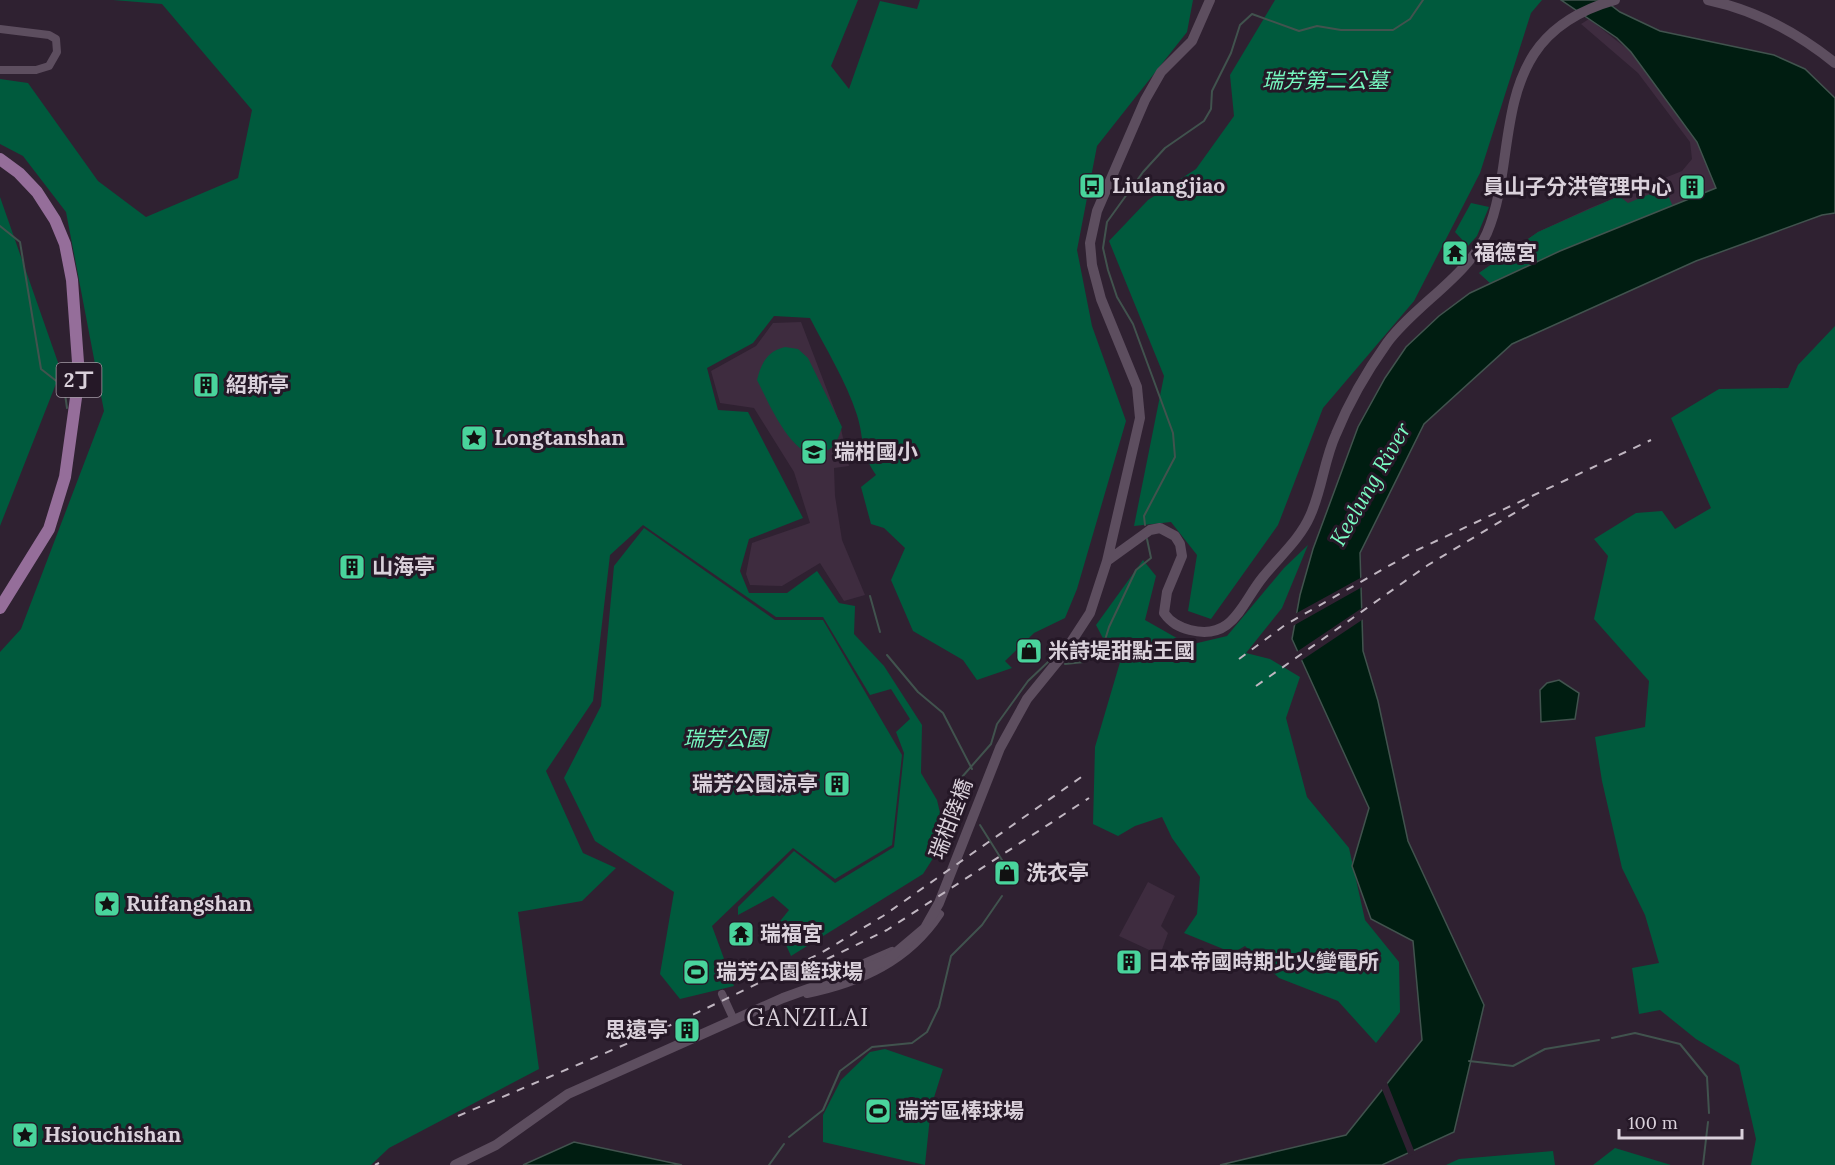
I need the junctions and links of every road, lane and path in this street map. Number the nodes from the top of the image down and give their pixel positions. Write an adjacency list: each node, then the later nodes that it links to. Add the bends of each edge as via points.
1 (1210, 0): 8 (main road, 瑞柑陸橋, via 1192,41 1161,72 1145,100 1100,202 1090,243 1101,299 1137,387 1140,418)
2 (1615, 0): 8 (main road, via 1577,13 1535,52 1522,75 1511,115 1500,192 1482,242 1387,342 1334,436 1307,523 1261,579 1232,623 1201,633 1169,621 1164,613 1167,592 1182,556 1180,544 1168,531 1150,530)
3 (1708, 0): 5 (main road, via 1768,20)
4 (0, 28): 6 (street, via 49,35 56,39 57,46 49,66)
5 (1835, 63)
6 (0, 70)
7 (0, 159): 9 (main road, 2丁, via 37,192 65,244 72,280 79,376 65,477 49,529)
8 (1107, 561): 13 (main road, 瑞柑陸橋, via 1090,613 1027,699 1000,748 933,914 915,939 886,961)
9 (0, 608)
10 (962, 832): 11 (street)
11 (973, 835)
12 (722, 994): 14 (street)
13 (783, 998): 13 (street, via 830,989 882,969 919,943 940,914 921,923 885,956); 14 (main road, 瑞柑陸橋)
14 (734, 1020): 15 (main road, 瑞柑陸橋, via 568,1095 496,1145)
15 (455, 1165)

